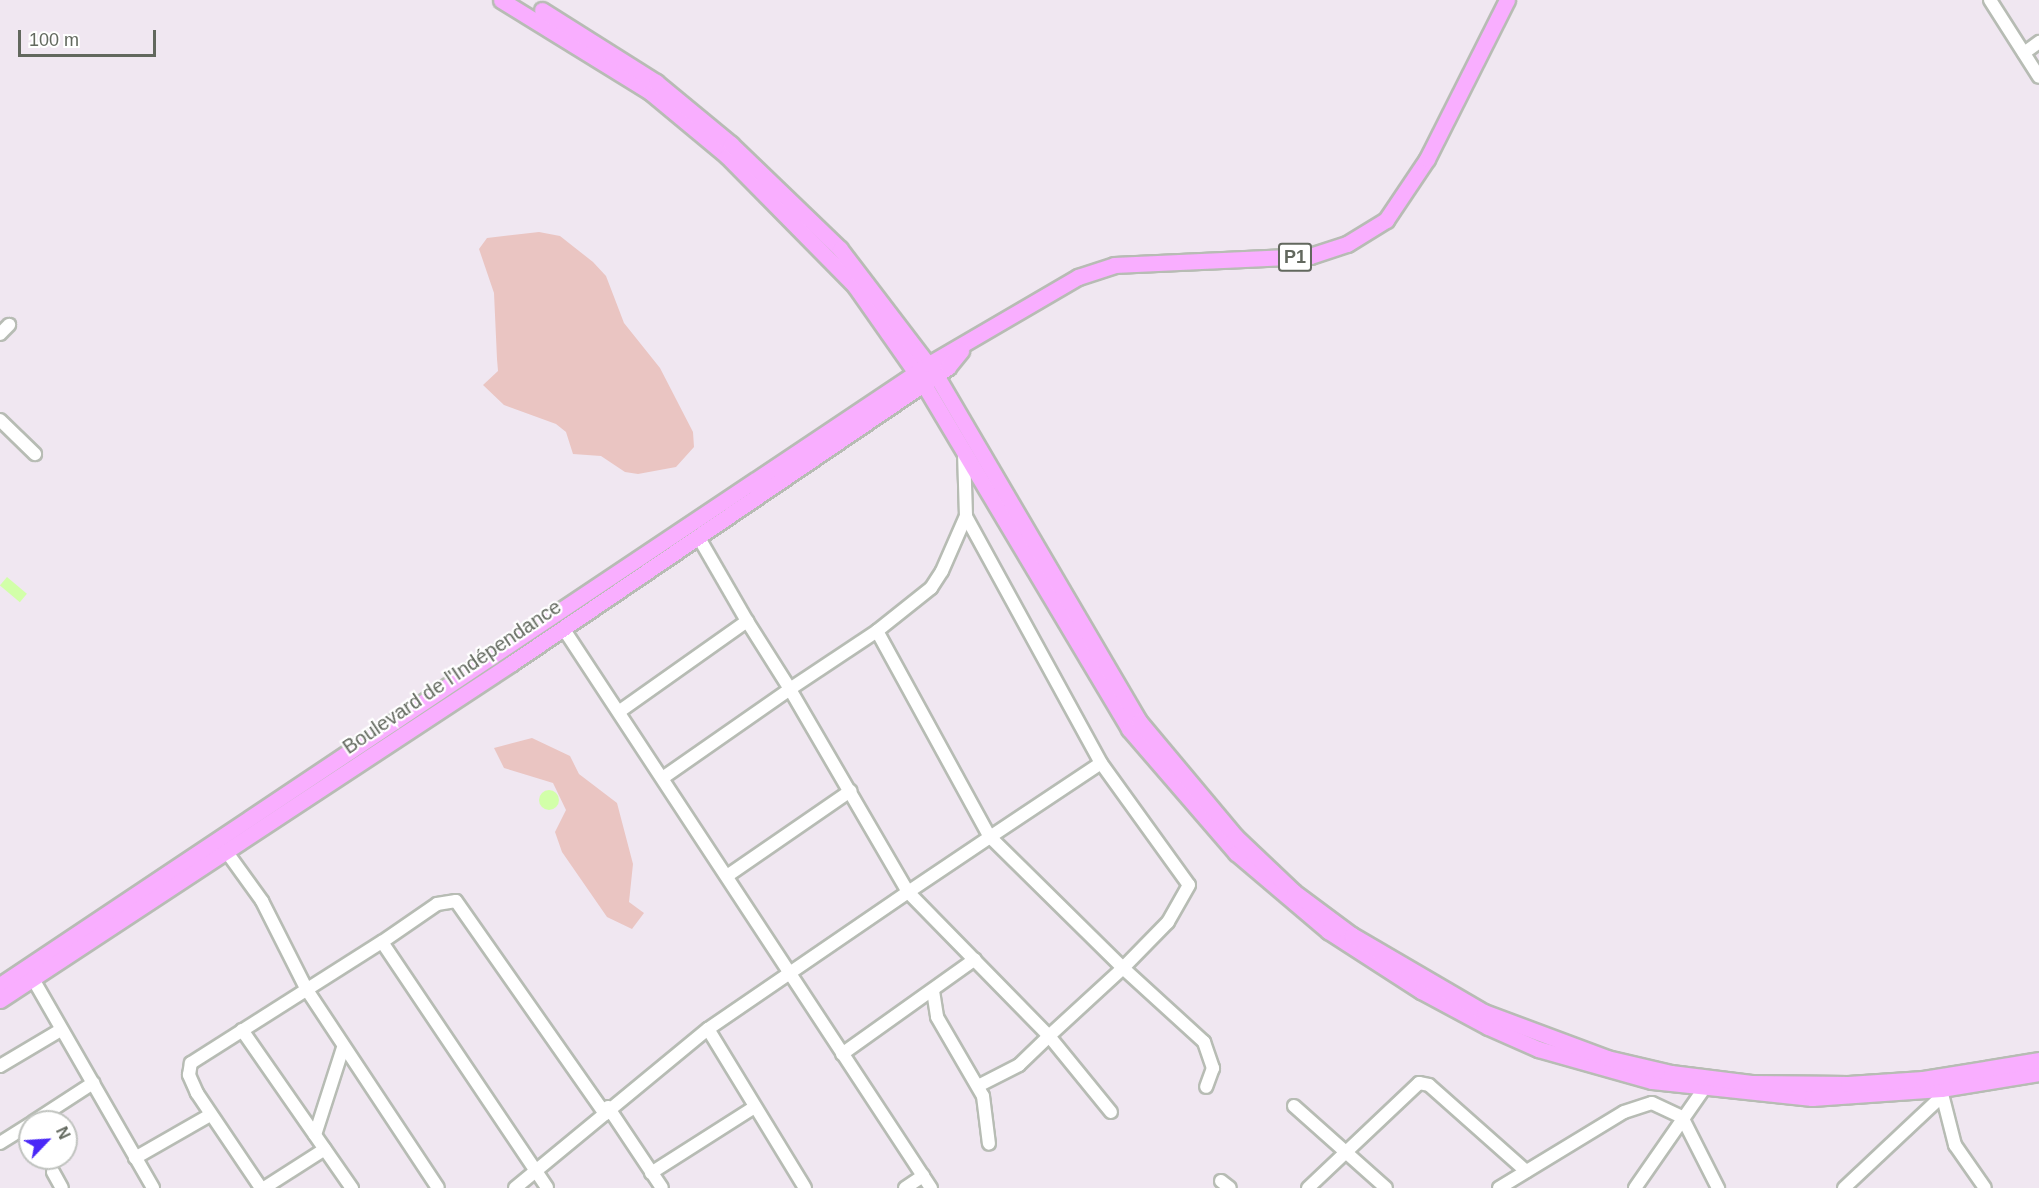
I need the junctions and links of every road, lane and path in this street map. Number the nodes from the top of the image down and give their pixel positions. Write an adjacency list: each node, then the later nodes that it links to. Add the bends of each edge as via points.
1 (501, 0): 8 (main road, via 650,92 727,156 855,286)
2 (524, 0): 9 (main road, via 656,82 731,144 840,249)
3 (1507, 0): 9 (main road, P1, via 1427,159 1386,220 1347,244 1310,256 1114,265 1078,277 964,346)
4 (1990, 0): 6 (street)
5 (2039, 42): 6 (street)
6 (2024, 53): 7 (street)
7 (2039, 77)
8 (906, 355): 9 (main road); 10 (main road)
9 (926, 374): 10 (main road, Boulevard de l'Indépendance); 12 (main road); 15 (main road, Boulevard de l'Indépendance); 43 (main road, via 1139,721 1235,836 1294,892 1371,946 1484,1012 1549,1039 1671,1073 1751,1083 1848,1084 1923,1079)
10 (898, 386): 33 (main road, Boulevard de l'Indépendance)
11 (0, 420): 13 (street)
12 (964, 451): 14 (street); 49 (main road, via 1129,729 1177,790 1288,902 1374,962 1488,1027 1599,1068)
13 (35, 454)
14 (966, 516): 18 (street, via 931,588); 21 (street)
15 (698, 536): 16 (street); 17 (main road, Boulevard de l'Indépendance)
16 (747, 621): 19 (street); 20 (street)
17 (563, 628): 20 (street); 25 (main road, Boulevard de l'Indépendance)
18 (877, 631): 19 (street); 24 (street)
19 (790, 689): 22 (street); 23 (street)
20 (620, 711): 22 (street)
21 (1101, 763): 24 (street); 30 (street, via 1189,885 1168,922)
22 (664, 777): 26 (street)
23 (850, 791): 26 (street); 27 (street)
24 (990, 837): 27 (street); 30 (street)
25 (226, 851): 32 (main road, Boulevard de l'Indépendance); 34 (street, via 262,902)
26 (727, 876): 31 (street)
27 (908, 892): 29 (street); 31 (street)
28 (382, 942): 34 (street); 54 (street, via 437,904 456,901); 68 (street)
29 (975, 959): 35 (street); 40 (street)
30 (1123, 968): 40 (street); 48 (street, via 1204,1042 1213,1068)
31 (791, 974): 37 (street); 42 (street)
32 (33, 979): 36 (main road, Boulevard de l'Indépendance); 46 (street)
33 (0, 985)
34 (307, 990): 38 (street); 41 (street)
35 (933, 991): 42 (street); 47 (street, via 937,1017)
36 (0, 1000)
37 (708, 1029): 52 (street); 54 (street)
38 (242, 1030): 56 (street, via 191,1064 189,1076); 59 (street)
39 (59, 1031): 44 (street)
40 (1049, 1036): 47 (street, via 1019,1065); 55 (street)
41 (343, 1048): 59 (street); 76 (street)
42 (842, 1054): 70 (street)
43 (2039, 1060)
44 (0, 1066)
45 (2039, 1073): 50 (main road)
46 (93, 1083): 53 (street); 64 (street)
47 (978, 1086): 61 (street, via 987,1109)
48 (1206, 1087)
49 (1703, 1090): 50 (main road, via 1812,1098); 57 (street)
50 (1941, 1093): 87 (street); 88 (street, via 1954,1145)
51 (1294, 1106): 63 (street)
52 (753, 1108): 69 (street); 80 (street)
53 (52, 1110)
54 (607, 1110): 68 (street); 69 (street)
55 (1111, 1112)
56 (210, 1115): 64 (street); 74 (street)
57 (1682, 1117): 66 (street, via 1660,1106 1642,1104); 85 (street); 86 (street)
58 (18, 1132): 60 (street)
59 (315, 1136): 62 (street)
60 (0, 1143)
61 (989, 1144)
62 (326, 1149): 74 (street); 75 (street)
63 (1343, 1150): 65 (street, via 1419,1083 1429,1085); 83 (street); 84 (street)
64 (135, 1158): 73 (street)
65 (1507, 1159): 66 (street); 71 (street)
66 (1526, 1171): 71 (street)
67 (53, 1172): 72 (street)
68 (538, 1173): 77 (street); 78 (street)
69 (651, 1173): 79 (street)
70 (923, 1176): 81 (street); 82 (street)
71 (1501, 1187)
72 (62, 1188)
73 (153, 1188)
74 (263, 1188)
75 (352, 1188)
76 (438, 1188)
77 (515, 1188)
78 (548, 1188)
79 (662, 1188)
80 (805, 1188)
81 (904, 1188)
82 (931, 1188)
83 (1308, 1188)
84 (1386, 1188)
85 (1635, 1188)
86 (1718, 1188)
87 (1844, 1188)
88 (1985, 1188)

